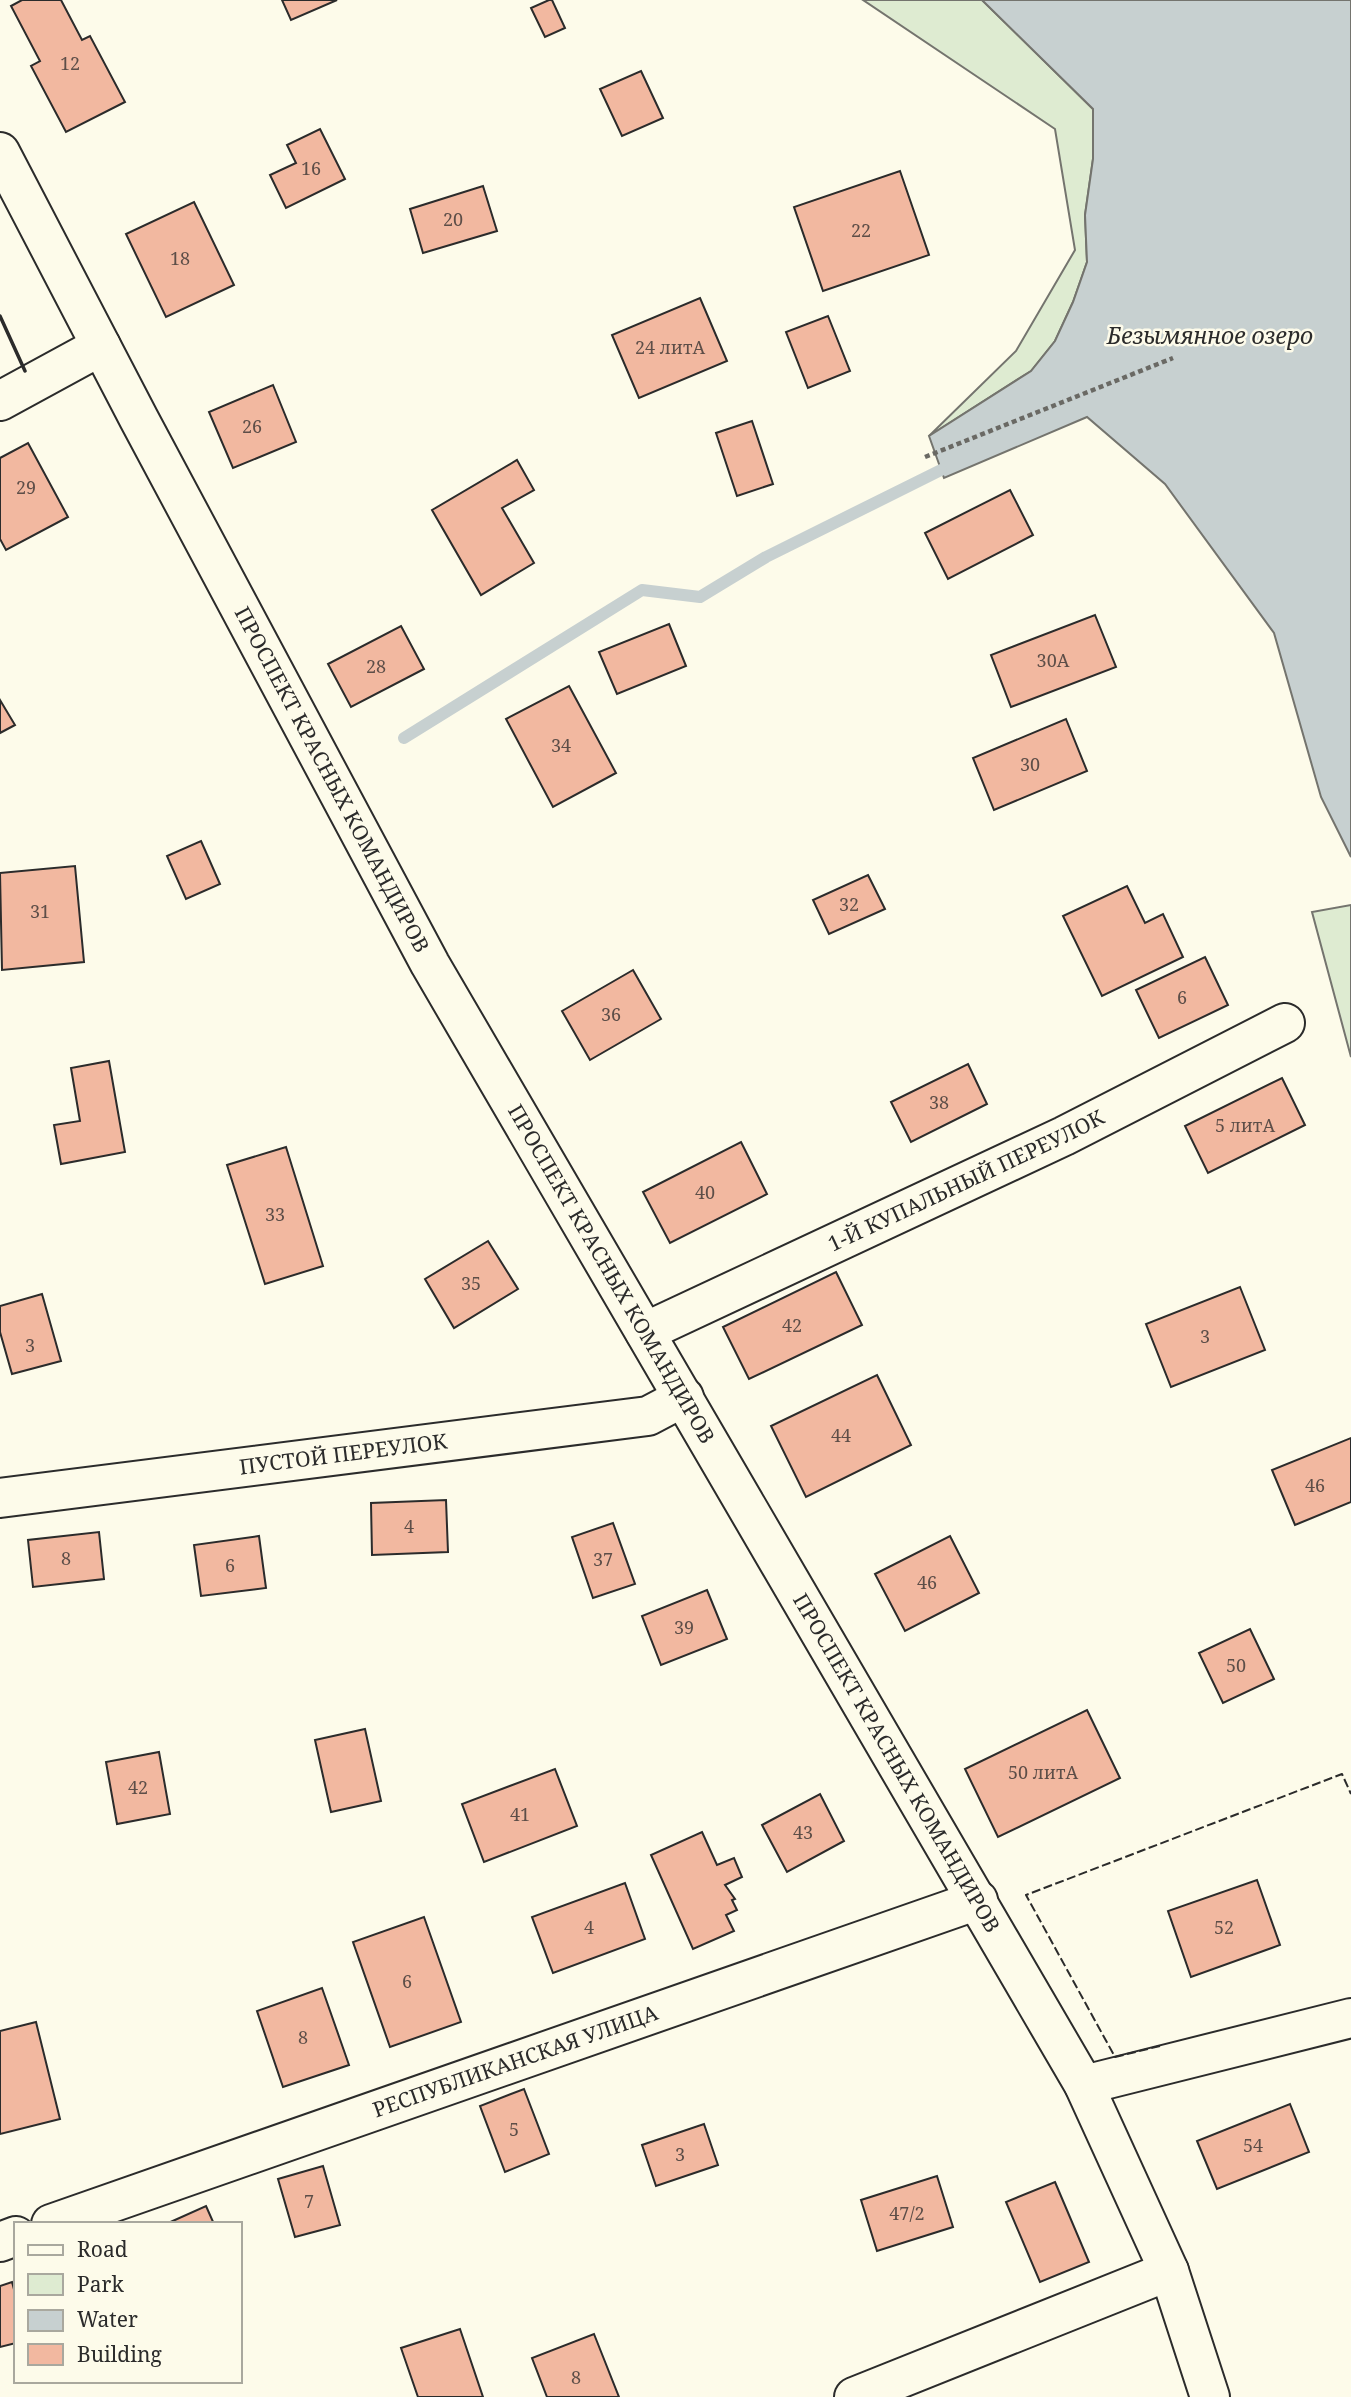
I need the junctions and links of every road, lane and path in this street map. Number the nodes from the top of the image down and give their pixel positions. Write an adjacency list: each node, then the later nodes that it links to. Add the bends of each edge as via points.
1 (0, 152): 2 (street, ПРОСПЕКТ КРАСНЫХ КОМАНДИРОВ)
2 (101, 346): 4 (street); 7 (street, ПРОСПЕКТ КРАСНЫХ КОМАНДИРОВ, via 429,964)
3 (1173, 358): 5 (path)
4 (0, 401)
5 (925, 457)
6 (1285, 1023): 7 (street, 1-Й КУПАЛЬНЫЙ ПЕРЕУЛОК, via 1064,1136)
7 (645, 1332): 8 (street, ПРОСПЕКТ КРАСНЫХ КОМАНДИРОВ)
8 (684, 1397): 9 (street, ПУСТОЙ ПЕРЕУЛОК, via 648,1416); 10 (street, ПРОСПЕКТ КРАСНЫХ КОМАНДИРОВ)
9 (0, 1498)
10 (978, 1900): 12 (street, ПРОСПЕКТ КРАСНЫХ КОМАНДИРОВ); 13 (street, РЕСПУБЛИКАНСКАЯ УЛИЦА)
11 (1351, 2018): 12 (street)
12 (1084, 2085): 14 (street, ПРОСПЕКТ КРАСНЫХ КОМАНДИРОВ)
13 (57, 2222)
14 (1169, 2271): 15 (street); 16 (street, ПРОСПЕКТ КРАСНЫХ КОМАНДИРОВ)
15 (854, 2397)
16 (1210, 2397)

